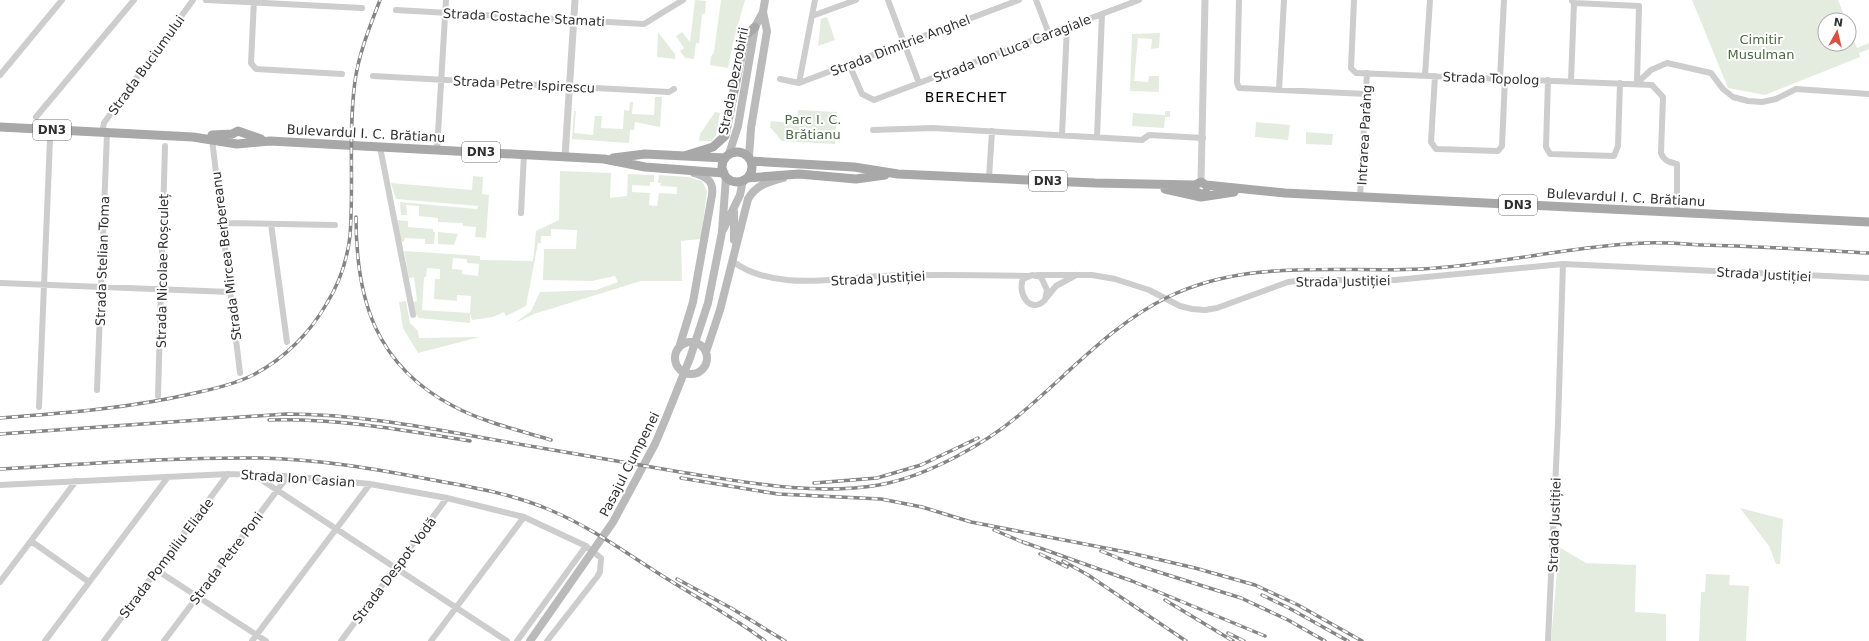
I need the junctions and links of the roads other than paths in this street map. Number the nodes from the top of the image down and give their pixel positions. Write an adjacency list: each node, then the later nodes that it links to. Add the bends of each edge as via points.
1 (62, 0): 38 (street)
2 (134, 0): 56 (street)
3 (193, 0): 60 (street, Strada Buciumului, via 104,123)
4 (206, 0): 21 (street)
5 (446, 0): 27 (street)
6 (575, 0): 30 (street)
7 (683, 0): 30 (street, Strada Costache Stamati, via 644,24)
8 (765, 0): 26 (main road, Strada Dezrobirii)
9 (815, 0): 29 (street)
10 (856, 0): 29 (street)
11 (888, 0): 34 (street)
12 (1019, 0): 34 (street, Strada Dimitrie Anghel)
13 (1036, 0): 33 (street)
14 (1139, 0): 28 (street, Strada Ion Luca Caragiale)
15 (1205, 0): 65 (street)
16 (1239, 0): 53 (street, via 1236,83 1239,88 1244,89)
17 (1284, 0): 53 (street)
18 (1354, 0): 36 (street, Strada Topolog, via 1351,68 1356,73)
19 (1430, 0): 39 (street)
20 (1504, 0): 42 (street)
21 (254, 1): 24 (street); 37 (street, via 251,63 256,69)
22 (1573, 2): 23 (street); 46 (street)
23 (1639, 3): 50 (street)
24 (362, 8)
25 (396, 10): 27 (street, Strada Costache Stamati)
26 (763, 12): 31 (main road, Strada Dezrobirii); 76 (main road, Strada Dezrobirii, via 767,31 751,128)
27 (445, 13): 30 (street, Strada Costache Stamati); 43 (street)
28 (1102, 14): 32 (street, Strada Ion Luca Caragiale); 63 (street)
29 (812, 16): 47 (street)
30 (574, 20): 51 (street)
31 (755, 27): 72 (main road, via 746,36 725,136 713,147); 73 (main road, Strada Dezrobirii, via 738,126)
32 (1067, 27): 33 (street, Strada Ion Luca Caragiale); 61 (street)
33 (1049, 34): 48 (street, Strada Ion Luca Caragiale)
34 (904, 43): 35 (street, Strada Dimitrie Anghel); 48 (street)
35 (849, 64): 47 (street, Strada Dimitrie Anghel); 48 (street, Strada Ion Luca Caragiale, via 862,94 874,100)
36 (1367, 73): 39 (street, Strada Topolog); 54 (street, Intrarea Parâng)
37 (342, 74)
38 (0, 75)
39 (1426, 75): 41 (street, Strada Topolog)
40 (373, 76): 43 (street, Strada Petre Ispirescu)
41 (1435, 76): 42 (street, Strada Topolog); 42 (street, Strada Topolog, via 1431,142 1436,149 1498,151 1502,146)
42 (1502, 78): 45 (street, Strada Topolog)
43 (441, 79): 51 (street, Strada Petre Ispirescu); 70 (street)
44 (780, 79): 47 (street)
45 (1548, 80): 46 (street, Strada Topolog); 49 (street, Strada Topolog, via 1546,147 1550,154 1614,156 1618,146)
46 (1571, 81): 49 (street, Strada Topolog)
47 (799, 83)
48 (919, 83)
49 (1620, 83): 50 (street, Strada Topolog)
50 (1637, 83): 55 (street, via 1651,70 1667,63 1712,73 1733,97 1748,101 1762,102 1796,89); 91 (street, Strada Topolog, via 1652,85 1663,97 1661,153 1668,162 1678,164)
51 (570, 86): 52 (street, Strada Petre Ispirescu, via 669,92); 74 (street)
52 (674, 88)
53 (1279, 90): 54 (street)
54 (1366, 94): 89 (street, Intrarea Parâng)
55 (1869, 94)
56 (36, 117)
57 (0, 127): 60 (main road, Bulevardul I. C. Brătianu / DN3)
58 (873, 130): 59 (street, via 933,128)
59 (992, 131): 61 (street); 81 (street)
60 (105, 132): 62 (main road, Bulevardul I. C. Brătianu / DN3); 108 (street, Strada Stelian Toma)
61 (1062, 135): 63 (street)
62 (193, 137): 64 (main road, Bulevardul I. C. Brătianu); 67 (main road, Bulevardul I. C. Brătianu)
63 (1097, 137): 65 (street, via 1142,140 1148,135)
64 (237, 138): 67 (main road, Bulevardul I. C. Brătianu); 69 (main road, Bulevardul I. C. Brătianu / DN3)
65 (1203, 138): 84 (street)
66 (50, 139): 107 (street)
67 (212, 139): 95 (street, Strada Mircea Berbereanu)
68 (165, 146): 109 (street, Strada Nicolae Roșculeț)
69 (380, 147): 70 (main road, Bulevardul I. C. Brătianu / DN3); 112 (street)
70 (437, 150): 71 (main road, Bulevardul I. C. Brătianu / DN3)
71 (524, 154): 74 (main road, Bulevardul I. C. Brătianu / DN3); 92 (street)
72 (684, 156): 73 (main road, Bulevardul I. C. Brătianu / DN3); 75 (main road, Bulevardul I. C. Brătianu / DN3, via 645,154)
73 (727, 156): 76 (main road, DN3, via 740,152); 80 (main road, via 723,166)
74 (565, 157): 75 (main road, Bulevardul I. C. Brătianu / DN3)
75 (604, 159): 77 (main road, Bulevardul I. C. Brătianu / DN3, via 645,167)
76 (750, 159): 79 (main road, Bulevardul I. C. Brătianu / DN3, via 854,167); 82 (main road, via 752,170)
77 (684, 170): 80 (main road, Bulevardul I. C. Brătianu / DN3); 93 (main road, via 704,176 712,184)
78 (799, 174): 79 (main road, Bulevardul I. C. Brătianu / DN3, via 856,179); 82 (main road, Bulevardul I. C. Brătianu / DN3); 99 (main road, via 767,182 753,191 746,205)
79 (898, 174): 81 (main road, Bulevardul I. C. Brătianu / DN3)
80 (725, 175): 82 (main road, DN3, via 734,181); 86 (main road)
81 (989, 178): 83 (main road, Bulevardul I. C. Brătianu / DN3)
82 (745, 179): 90 (main road)
83 (1108, 184): 84 (main road, Bulevardul I. C. Brătianu / DN3); 85 (main road, Bulevardul I. C. Brătianu / DN3)
84 (1201, 187): 85 (main road, Bulevardul I. C. Brătianu / DN3); 87 (main road, Bulevardul I. C. Brătianu / DN3); 88 (main road, Bulevardul I. C. Brătianu / DN3)
85 (1165, 189): 87 (main road, via 1201,197)
86 (723, 192): 93 (main road); 98 (main road)
87 (1234, 192): 88 (main road, Bulevardul I. C. Brătianu / DN3)
88 (1285, 193): 89 (main road, Bulevardul I. C. Brătianu / DN3)
89 (1360, 196): 91 (main road, Bulevardul I. C. Brătianu / DN3)
90 (734, 208): 98 (main road); 99 (main road)
91 (1677, 212): 94 (main road, Bulevardul I. C. Brătianu / DN3)
92 (521, 213)
93 (709, 216): 114 (main road, via 693,302)
94 (1869, 222)
95 (222, 223): 96 (street); 110 (street, Strada Mircea Berbereanu)
96 (271, 224): 97 (street); 113 (street)
97 (336, 225)
98 (722, 232): 149 (main road, Pasajul Cumpenei, via 713,282 699,331 655,444 613,522)
99 (735, 245): 100 (main road)
100 (732, 262): 104 (street, Strada Justiției, via 759,274 812,281 881,276); 115 (main road)
101 (1563, 264): 103 (street, Strada Justiției, via 1395,280 1288,282 1217,308 1204,310 1180,306 1149,290 1115,279); 105 (street, Strada Justiției); 151 (street, Strada Justiției)
102 (1037, 275): 103 (street, Strada Justiției); 104 (street); 111 (street, via 1046,285)
103 (1076, 275): 111 (street, via 1056,286)
104 (1028, 276): 111 (street, via 1021,284 1025,300 1034,305)
105 (1869, 278)
106 (0, 282): 107 (street)
107 (44, 284): 108 (street); 119 (street)
108 (101, 286): 109 (street); 117 (street, Strada Stelian Toma)
109 (161, 289): 110 (street); 118 (street, Strada Nicolae Roșculeț)
110 (230, 292): 116 (street, Strada Mircea Berbereanu)
111 (1045, 300)
112 (412, 315)
113 (287, 342)
114 (678, 348): 115 (main road, via 686,342 695,342); 115 (main road, via 675,361 686,373 694,374 702,370 707,362)
115 (706, 352)
116 (240, 373)
117 (97, 390)
118 (158, 396)
119 (39, 407)
120 (228, 474): 121 (street, Strada Ion Casian); 123 (street, Strada Ion Casian); 134 (street, Strada Pompiliu Eliade)
121 (253, 474): 122 (street, Strada Ion Casian); 127 (street)
122 (288, 476): 125 (street, Strada Ion Casian); 127 (street, Strada Petre Poni)
123 (168, 477): 124 (street, Strada Ion Casian); 136 (street)
124 (76, 482): 126 (street, Strada Ion Casian); 131 (street)
125 (370, 484): 128 (street, Strada Ion Casian); 130 (street)
126 (0, 485)
127 (277, 490): 130 (street); 137 (street, Strada Petre Poni)
128 (447, 498): 129 (street, Strada Ion Casian); 133 (street, Strada Despot Vodă)
129 (524, 517): 132 (street, Strada Ion Casian); 138 (street)
130 (336, 529): 133 (street); 139 (street)
131 (31, 541): 135 (street); 136 (street)
132 (586, 546): 148 (street); 150 (street, Strada Ion Casian, via 601,558 600,572)
133 (396, 568): 138 (street); 145 (street, Strada Despot Vodă)
134 (158, 571): 137 (street); 141 (street, Strada Pompiliu Eliade)
135 (0, 582)
136 (89, 582): 140 (street)
137 (197, 596): 139 (street); 142 (street, Strada Petre Poni)
138 (456, 607): 146 (street); 147 (street)
139 (257, 635): 143 (street); 144 (street)
140 (45, 641)
141 (104, 641)
142 (164, 641)
143 (252, 641)
144 (266, 641)
145 (341, 641)
146 (431, 641)
147 (507, 641)
148 (517, 641)
149 (530, 641)
150 (547, 641)
151 (1548, 641)

